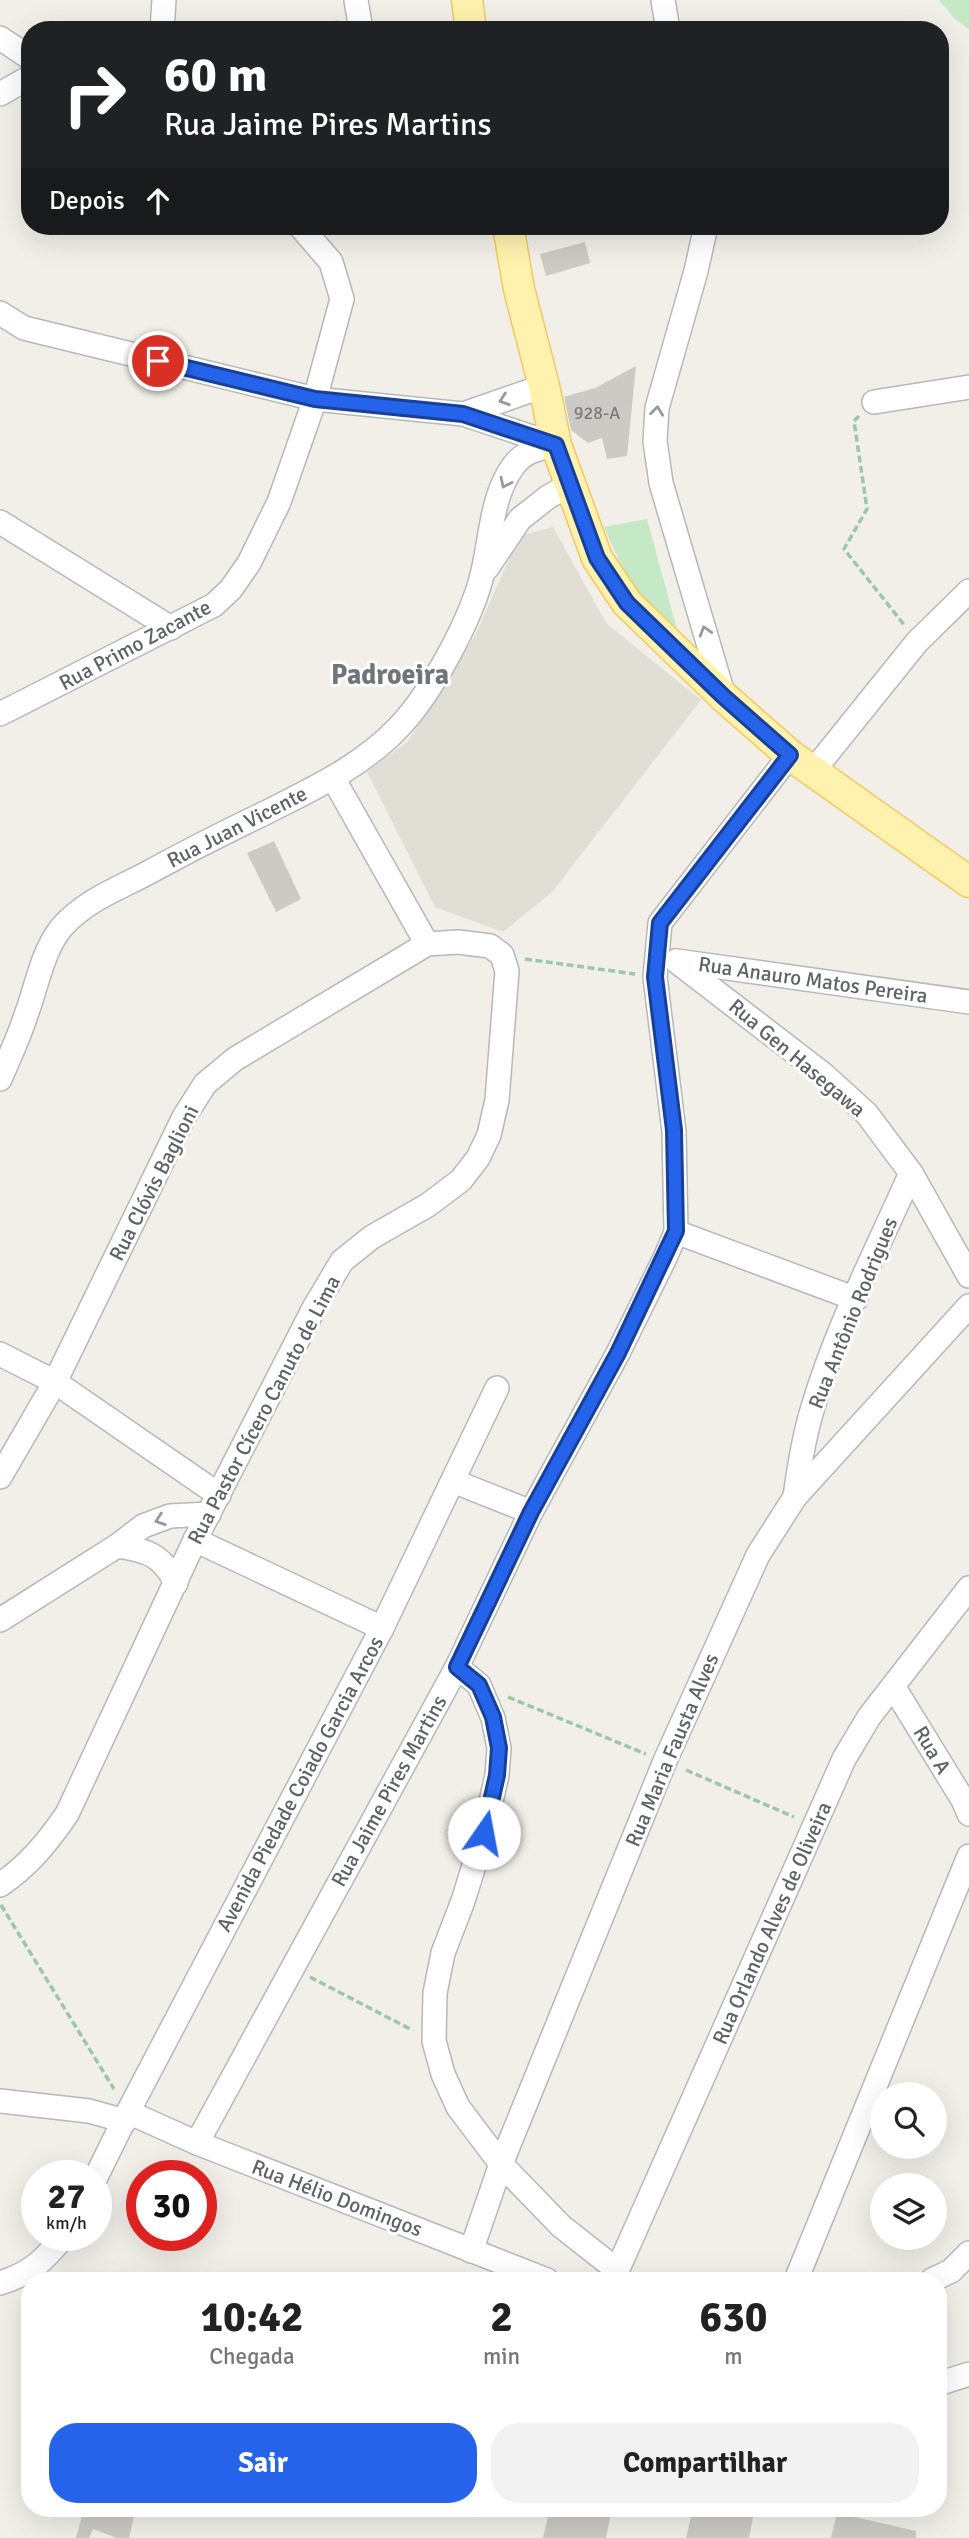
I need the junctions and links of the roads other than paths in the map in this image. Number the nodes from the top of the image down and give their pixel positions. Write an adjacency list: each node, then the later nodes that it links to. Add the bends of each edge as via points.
1 (164, 0): 5 (street)
2 (356, 0): 6 (street)
3 (467, 0): 7 (main road)
4 (663, 0): 8 (street)
5 (163, 21)
6 (360, 21)
7 (470, 21)
8 (666, 21)
9 (0, 38): 10 (street)
10 (21, 52)
11 (21, 81): 12 (street)
12 (0, 94)
13 (308, 235): 19 (street, Rua Primo Zacante, via 331,262 342,299)
14 (510, 235): 17 (main road)
15 (703, 235): 28 (street, one-way to 15, via 661,483 655,441 657,408)
16 (0, 313): 19 (street, via 24,328)
17 (544, 386): 21 (street, one-way to 21); 22 (main road)
18 (969, 387): 20 (street)
19 (315, 399): 21 (street); 27 (street, Rua Primo Zacante, via 279,502 249,564 214,605)
20 (874, 402)
21 (463, 414): 22 (street)
22 (556, 445): 23 (main road); 25 (street, Rua Juan Vicente, one-way to 25, via 527,451 513,466 500,493)
23 (569, 485): 25 (street, Rua Juan Vicente, via 520,519); 28 (main road, via 597,558 627,603)
24 (0, 522): 27 (street)
25 (483, 573): 31 (street, Rua Juan Vicente, via 449,654 410,715 379,747)
26 (965, 601): 30 (street, Rua Jaime Pires Martins, via 917,642)
27 (171, 628): 29 (street, Rua Primo Zacante)
28 (724, 697): 30 (main road)
29 (0, 714)
30 (802, 763): 32 (main road); 35 (street, Rua Jaime Pires Martins, via 660,923)
31 (332, 778): 33 (street); 37 (street, Rua Juan Vicente, via 189,850 73,916 48,951)
32 (969, 882)
33 (427, 944): 34 (street, Rua Clóvis Baglioni, via 490,946); 44 (street, Rua Clóvis Baglioni, via 244,1053 205,1084 184,1117)
34 (502, 955): 49 (street, Rua Pastor Cícero Canuto de Lima, via 507,971 497,1100 478,1158 461,1180 428,1205 372,1237 342,1261)
35 (663, 964): 36 (street, Rua Anauro Matos Pereira); 38 (street, Rua Gen Hasegawa, via 841,1090 867,1114); 39 (street, Rua Jaime Pires Martins)
36 (969, 1002)
37 (0, 1079)
38 (911, 1172): 40 (street, Rua Gen Hasegawa); 41 (street, Rua Antônio Rodrigues)
39 (676, 1231): 41 (street); 50 (street, Rua Jaime Pires Martins, via 618,1353)
40 (969, 1276)
41 (856, 1299): 48 (street, Rua Antônio Rodrigues, via 812,1408)
42 (969, 1307): 48 (street, Rua Maria Fausta Alves)
43 (0, 1354): 44 (street)
44 (55, 1382): 46 (street, Rua Clóvis Baglioni); 49 (street)
45 (497, 1388): 47 (street, Avenida Piedade Coiado Garcia Arcos)
46 (0, 1477)
47 (453, 1481): 50 (street); 56 (street, Avenida Piedade Coiado Garcia Arcos)
48 (794, 1497): 66 (street, Rua Maria Fausta Alves, via 758,1555 681,1724)
49 (214, 1504): 51 (street, Rua Pastor Cícero Canuto de Lima); 52 (street, one-way to 52, via 143,1525)
50 (531, 1512): 57 (street, Rua Jaime Pires Martins)
51 (195, 1540): 53 (street, Rua Pastor Cícero Canuto de Lima); 56 (street)
52 (117, 1546): 53 (street, via 141,1549 160,1559); 55 (street)
53 (176, 1583): 61 (street, Rua Pastor Cícero Canuto de Lima, via 67,1814 23,1870)
54 (969, 1588): 58 (street, Rua Orlando Alves de Oliveira)
55 (0, 1620)
56 (382, 1628): 63 (street, Avenida Piedade Coiado Garcia Arcos)
57 (457, 1667): 64 (street, Rua Jaime Pires Martins); 66 (street, via 479,1685 493,1717 499,1748 484,1833 443,1953 435,1993 434,2041 458,2106)
58 (893, 1686): 59 (street, Rua A); 73 (street, Rua Orlando Alves de Oliveira, via 844,1759)
59 (967, 1805)
60 (969, 1856): 74 (street)
61 (0, 1885)
62 (0, 2101): 63 (street, Rua Hélio Domingos)
63 (126, 2116): 64 (street, Rua Hélio Domingos); 65 (street, Avenida Piedade Coiado Garcia Arcos)
64 (197, 2143): 68 (street, Rua Hélio Domingos)
65 (104, 2160)
66 (501, 2164): 68 (street, Rua Maria Fausta Alves); 72 (street)
67 (52, 2251): 70 (street)
68 (471, 2251): 71 (street, Rua Hélio Domingos)
69 (969, 2253): 75 (street)
70 (28, 2272)
71 (526, 2272)
72 (612, 2272)
73 (616, 2272)
74 (799, 2272)
75 (947, 2273)
76 (21, 2276): 77 (street)
77 (0, 2283)
78 (969, 2374): 79 (street)
79 (947, 2381)

